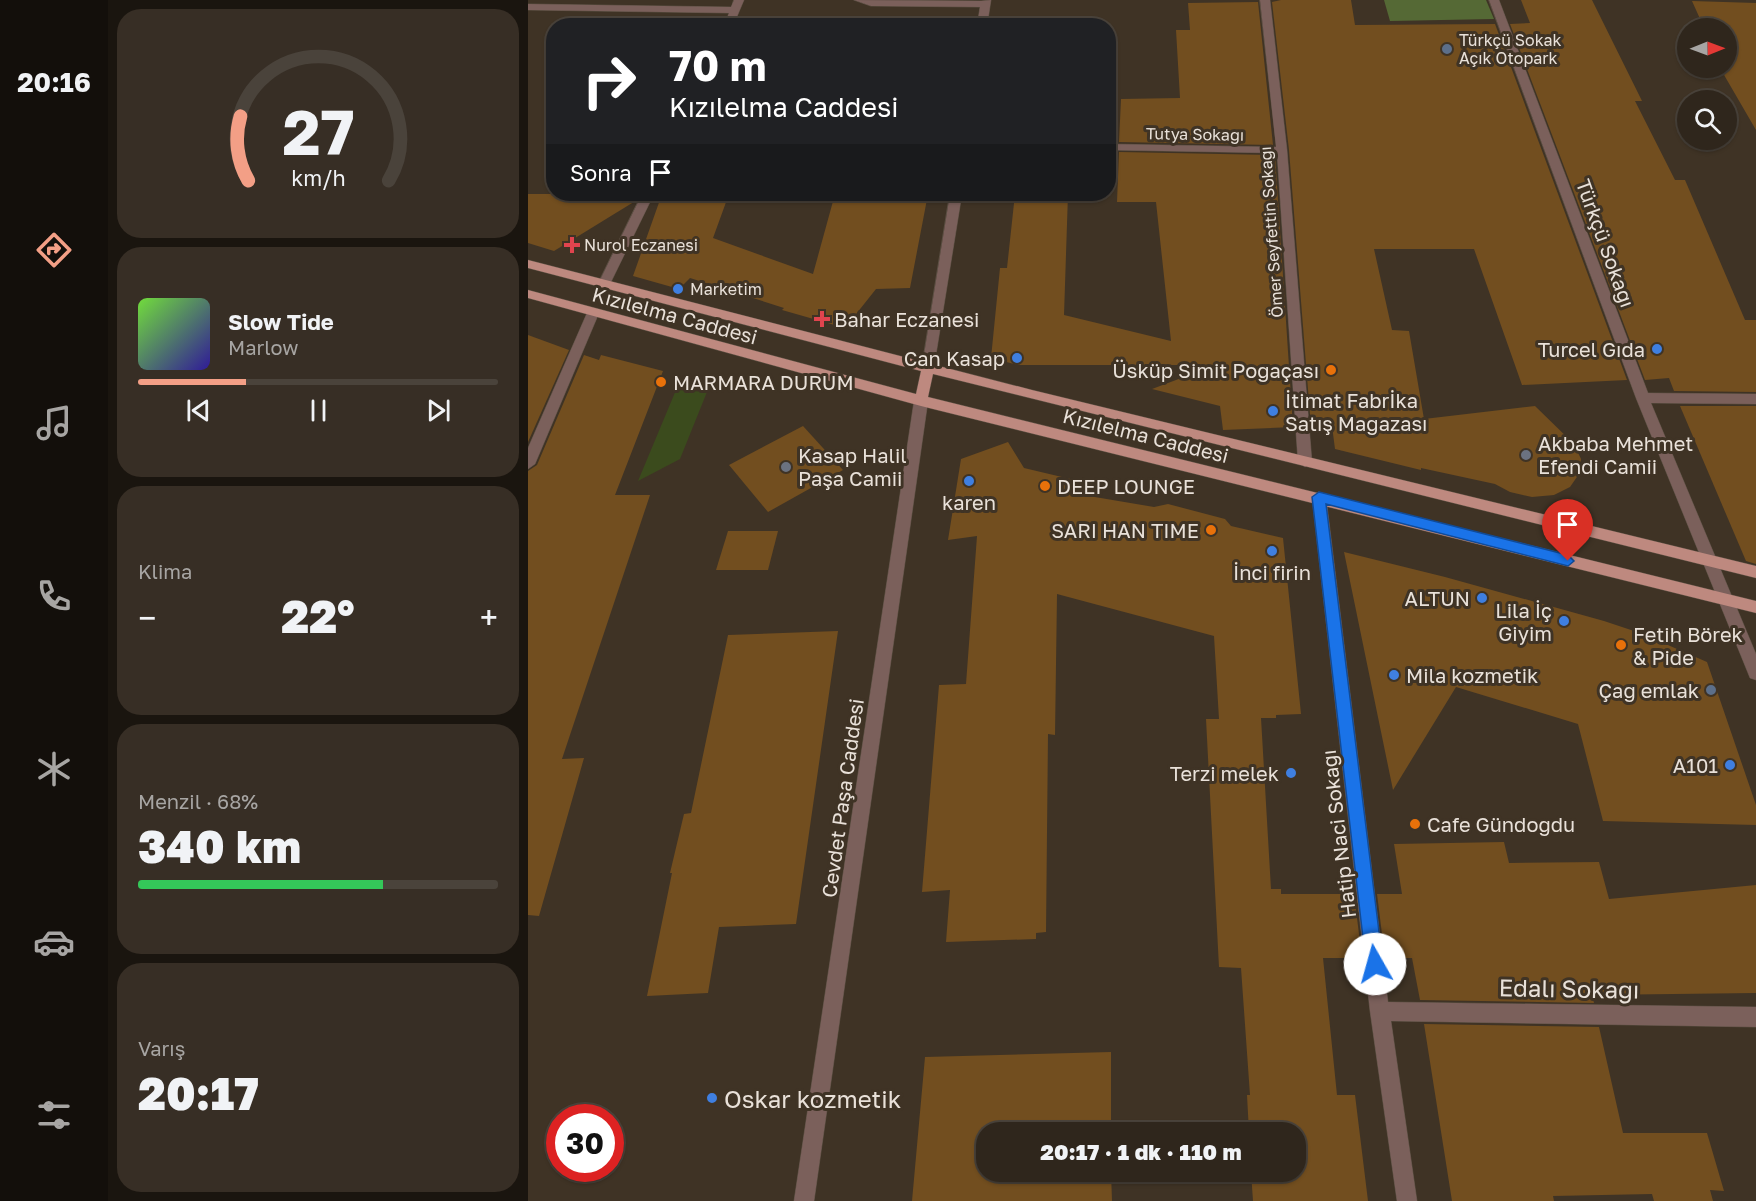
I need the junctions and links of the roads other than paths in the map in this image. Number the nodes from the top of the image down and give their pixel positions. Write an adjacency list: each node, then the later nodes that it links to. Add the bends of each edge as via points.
1 (739, 0): 7 (street)
2 (859, 0): 5 (street)
3 (1265, 0): 11 (street, Ömer Seyfettin Sokağı)
4 (1494, 0): 19 (street, Türkçü Sokağı)
5 (986, 2): 9 (street)
6 (528, 7): 7 (street)
7 (735, 10): 8 (street)
8 (732, 18)
9 (983, 18)
10 (1116, 147): 11 (street, Tutya Sokağı)
11 (1282, 150): 22 (street, Ömer Seyfettin Sokağı)
12 (645, 201): 15 (street)
13 (955, 201): 18 (street)
14 (528, 264): 15 (main road, Kızılelma Caddesi)
15 (605, 282): 18 (main road, Kızılelma Caddesi)
16 (528, 294): 17 (main road, Kızılelma Caddesi)
17 (593, 313): 21 (main road, Kızılelma Caddesi); 23 (street)
18 (928, 367): 21 (main road); 22 (main road, Kızılelma Caddesi)
19 (1643, 398): 20 (street); 25 (street, Türkçü Sokağı)
20 (1756, 399)
21 (921, 401): 24 (main road, Kızılelma Caddesi); 32 (street, Cevdet Paşa Caddesi)
22 (1305, 462): 25 (main road, Kızılelma Caddesi)
23 (528, 464)
24 (1319, 497): 27 (main road, Kızılelma Caddesi); 30 (street, Hatip Naci Sokağı)
25 (1710, 561): 26 (main road, Kızılelma Caddesi); 27 (street, Türkçü Sokağı)
26 (1756, 572)
27 (1724, 598): 28 (main road, Kızılelma Caddesi); 29 (street, Türkçü Sokağı)
28 (1756, 607)
29 (1756, 674)
30 (1380, 1011): 31 (street, Edalı Sokağı); 33 (street, Hatip Naci Sokağı)
31 (1756, 1017)
32 (804, 1201)
33 (1407, 1201)

